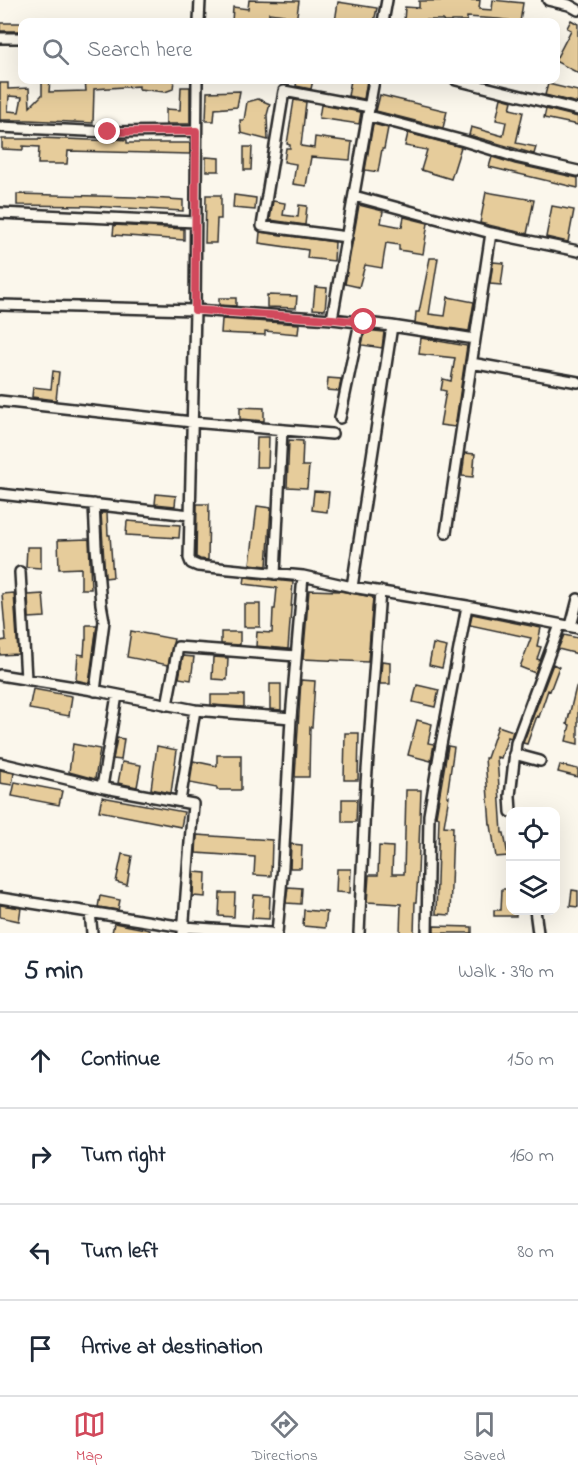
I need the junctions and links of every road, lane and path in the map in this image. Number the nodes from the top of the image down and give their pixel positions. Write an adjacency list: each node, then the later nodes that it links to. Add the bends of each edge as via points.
1 (200, 0): 5 (street)
2 (387, 0): 6 (street)
3 (548, 0): 4 (street)
4 (573, 5)
5 (198, 18)
6 (384, 18)
7 (0, 38): 8 (street)
8 (18, 38)
9 (197, 84): 15 (street)
10 (373, 84): 13 (street)
11 (472, 84): 12 (street)
12 (578, 110)
13 (369, 111): 16 (street, via 516,157); 17 (street); 21 (street, via 284,91 262,226)
14 (0, 127): 15 (street)
15 (196, 131): 19 (street)
16 (578, 171)
17 (354, 196): 20 (street); 21 (street)
18 (0, 213): 19 (street)
19 (195, 222): 24 (street)
20 (491, 232): 22 (street); 28 (street)
21 (347, 237): 25 (street)
22 (578, 251)
23 (0, 305): 24 (street)
24 (195, 310): 25 (street); 33 (street)
25 (332, 319): 26 (street)
26 (360, 322): 27 (street); 32 (street)
27 (392, 326): 28 (street); 43 (street)
28 (475, 339): 29 (street)
29 (471, 363): 30 (street); 39 (street)
30 (578, 382)
31 (0, 401): 33 (street)
32 (340, 418)
33 (192, 422): 34 (street); 38 (street)
34 (282, 430): 35 (street); 41 (street)
35 (332, 434)
36 (0, 494): 37 (street)
37 (94, 504): 38 (street); 52 (street, via 104,621)
38 (190, 515): 41 (street, via 191,563 198,567)
39 (446, 533)
40 (20, 572): 51 (street)
41 (274, 574): 42 (street)
42 (303, 576): 43 (street); 49 (street)
43 (352, 587): 44 (street)
44 (380, 591): 46 (street); 70 (street)
45 (578, 598): 48 (street)
46 (467, 606): 47 (street); 71 (street, via 429,815)
47 (560, 625): 48 (street); 57 (street)
48 (574, 627)
49 (296, 656): 54 (street, via 178,647); 56 (street)
50 (0, 675): 51 (street)
51 (26, 679): 52 (street)
52 (95, 691): 53 (street)
53 (117, 695): 54 (street); 60 (street)
54 (167, 705): 55 (street)
55 (195, 710): 56 (street); 61 (street)
56 (291, 718): 69 (street)
57 (514, 754): 58 (street); 62 (street)
58 (540, 761)
59 (0, 763): 60 (street)
60 (102, 787): 61 (street)
61 (180, 801): 66 (street, via 194,806)
62 (511, 807)
63 (0, 898): 64 (street)
64 (90, 912): 66 (street); 67 (street)
65 (535, 915): 72 (street)
66 (184, 930): 68 (street)
67 (92, 933)
68 (270, 933)
69 (277, 933)
70 (359, 933)
71 (426, 933)
72 (537, 933)

